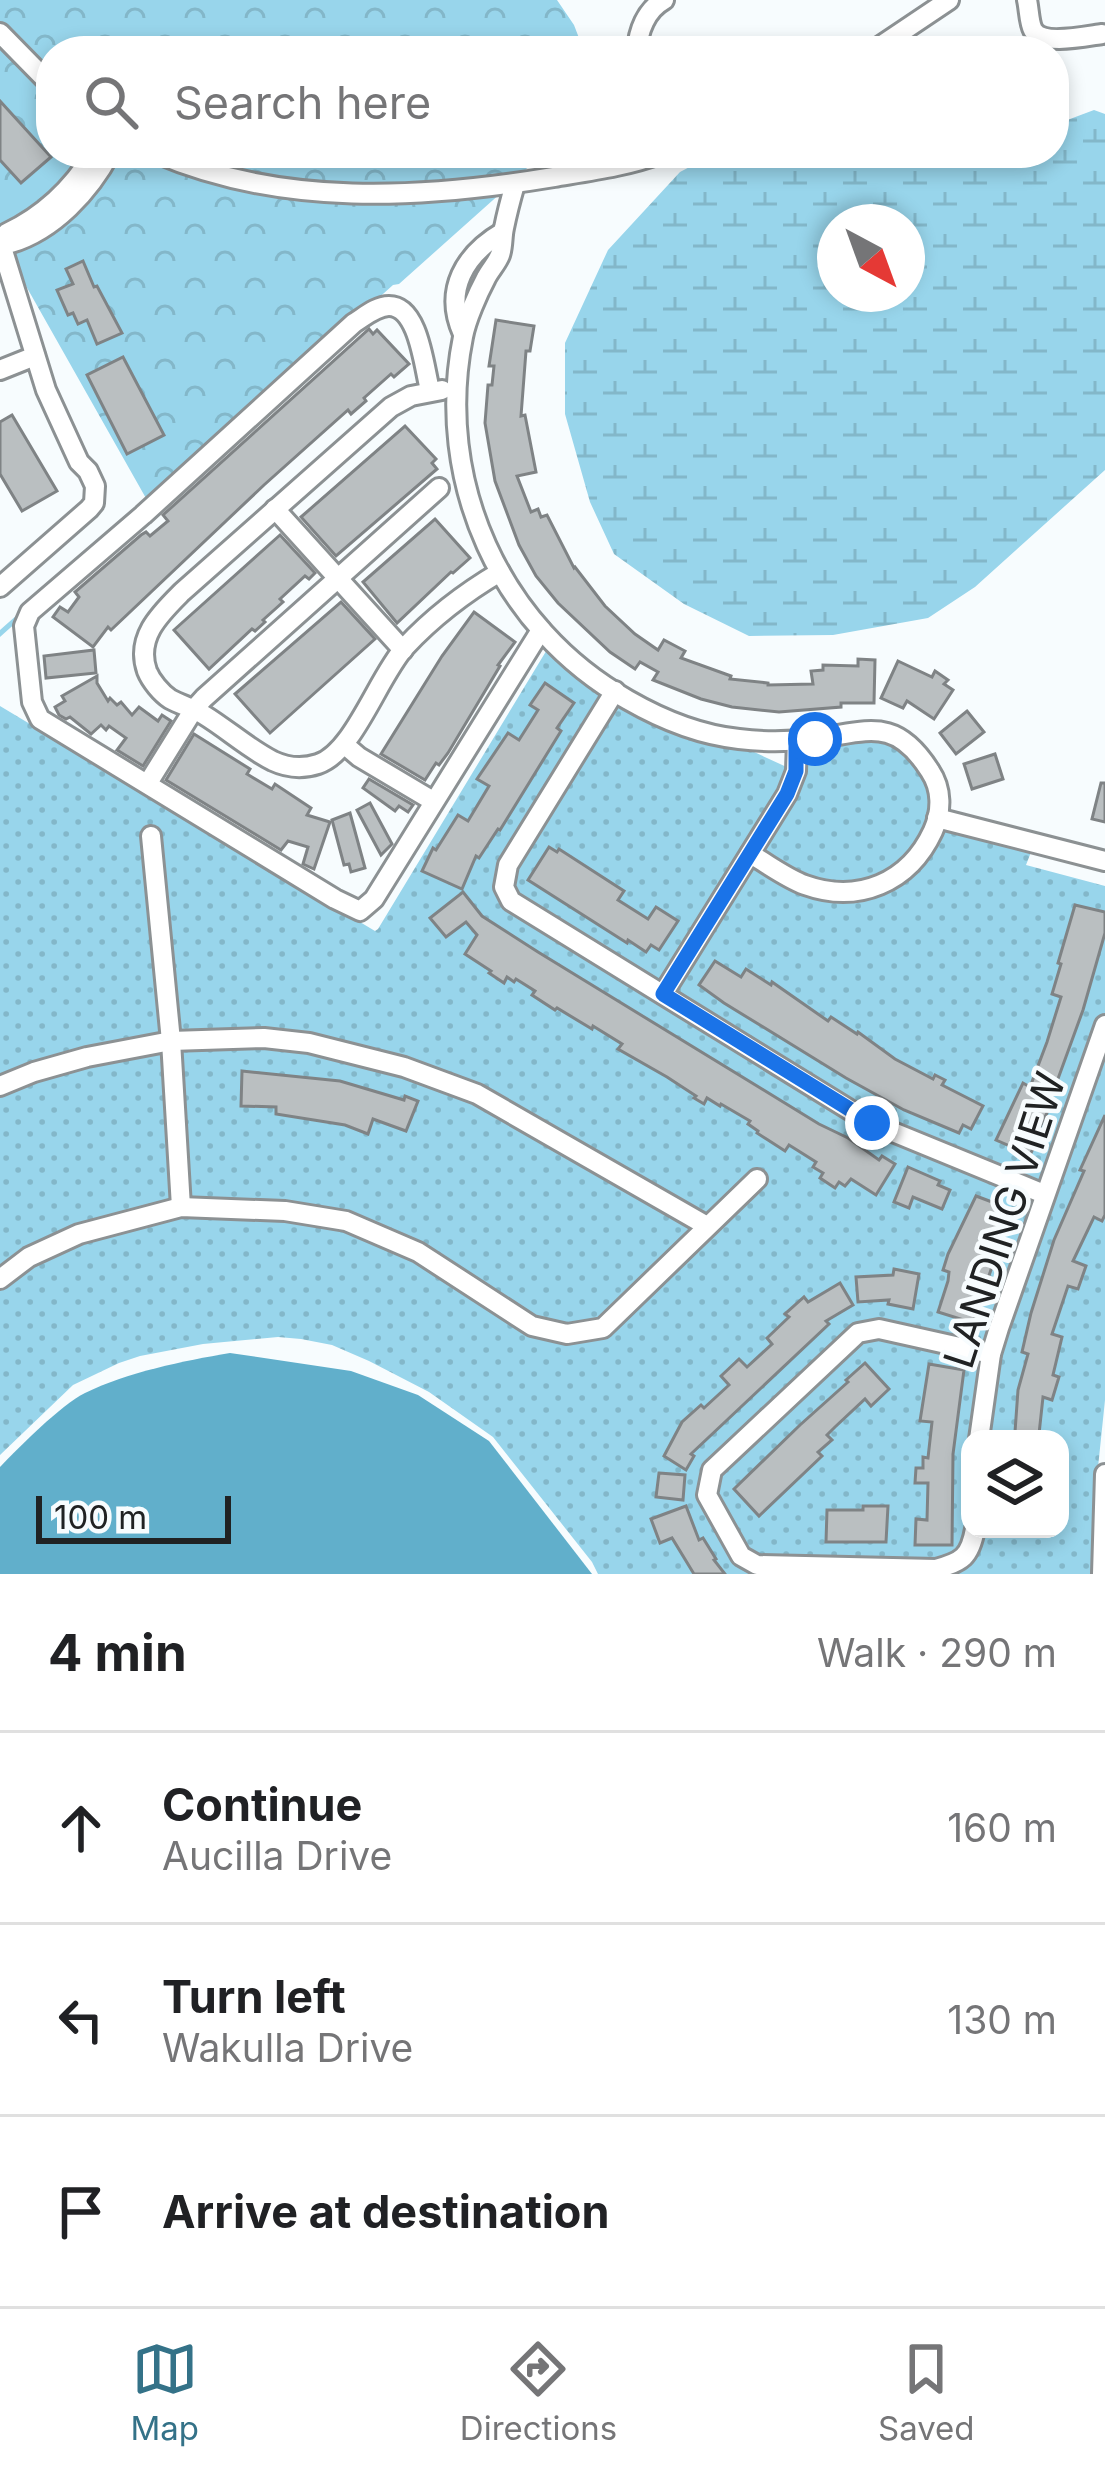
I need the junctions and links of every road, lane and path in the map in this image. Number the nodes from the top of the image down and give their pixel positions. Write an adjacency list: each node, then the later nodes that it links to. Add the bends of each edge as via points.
1 (664, 0): 6 (street)
2 (950, 0): 7 (street)
3 (1028, 0): 8 (street)
4 (0, 33): 10 (street)
5 (1102, 34): 9 (street)
6 (639, 36)
7 (895, 36)
8 (1039, 36)
9 (1069, 37)
10 (36, 70)
11 (83, 168): 17 (street, via 64,194)
12 (100, 168): 17 (street, via 61,215 25,239)
13 (195, 168): 15 (street, via 304,192)
14 (602, 168): 15 (street)
15 (515, 184): 16 (street)
16 (503, 232): 18 (street, via 468,259); 19 (street)
17 (2, 241): 21 (street)
18 (456, 292): 19 (street); 20 (street)
19 (478, 297): 20 (street)
20 (463, 334): 23 (street)
21 (35, 356): 22 (street); 29 (street, via 96,494)
22 (0, 370)
23 (458, 389): 24 (street); 27 (street, via 458,454)
24 (430, 390): 26 (street, via 391,407); 36 (street, via 411,320 391,306 375,310 26,617 40,718)
25 (440, 488): 28 (street)
26 (275, 509): 28 (street); 33 (street, via 151,622 146,669 171,700)
27 (500, 572): 30 (street); 31 (street)
28 (339, 578): 31 (street); 33 (street)
29 (0, 587)
30 (541, 630): 32 (street); 37 (street)
31 (403, 650): 35 (street)
32 (615, 691): 34 (street, via 697,730); 42 (street, via 508,865 504,887 515,905)
33 (194, 709): 35 (street, via 274,761 299,768 322,764); 36 (street)
34 (796, 740): 38 (street, via 878,729 901,739 935,777); 40 (street, via 787,794)
35 (345, 745): 37 (street)
36 (148, 783): 37 (street, via 360,911)
37 (433, 801)
38 (937, 818): 40 (street, via 911,863 871,889 837,894 801,884); 41 (street)
39 (151, 836): 44 (street)
40 (750, 854): 42 (street)
41 (1105, 861)
42 (663, 994): 47 (street, via 872,1123)
43 (1105, 1025): 47 (street, LANDING VIEW)
44 (171, 1041): 45 (street); 48 (street); 49 (street, via 309,1042 404,1067 477,1094)
45 (0, 1086)
46 (757, 1179): 49 (street)
47 (1044, 1194): 51 (street, LANDING VIEW)
48 (181, 1208): 49 (street, via 346,1221 418,1252 532,1326 567,1334 603,1328); 50 (street, via 80,1234)
49 (707, 1226)
50 (0, 1279)
51 (992, 1354): 52 (street, LANDING VIEW); 54 (street, via 879,1329 858,1333 712,1470 707,1495 741,1556 757,1565 936,1569 958,1563)
52 (980, 1430)
53 (1105, 1474): 55 (street)
54 (973, 1538)
55 (1102, 1574)

